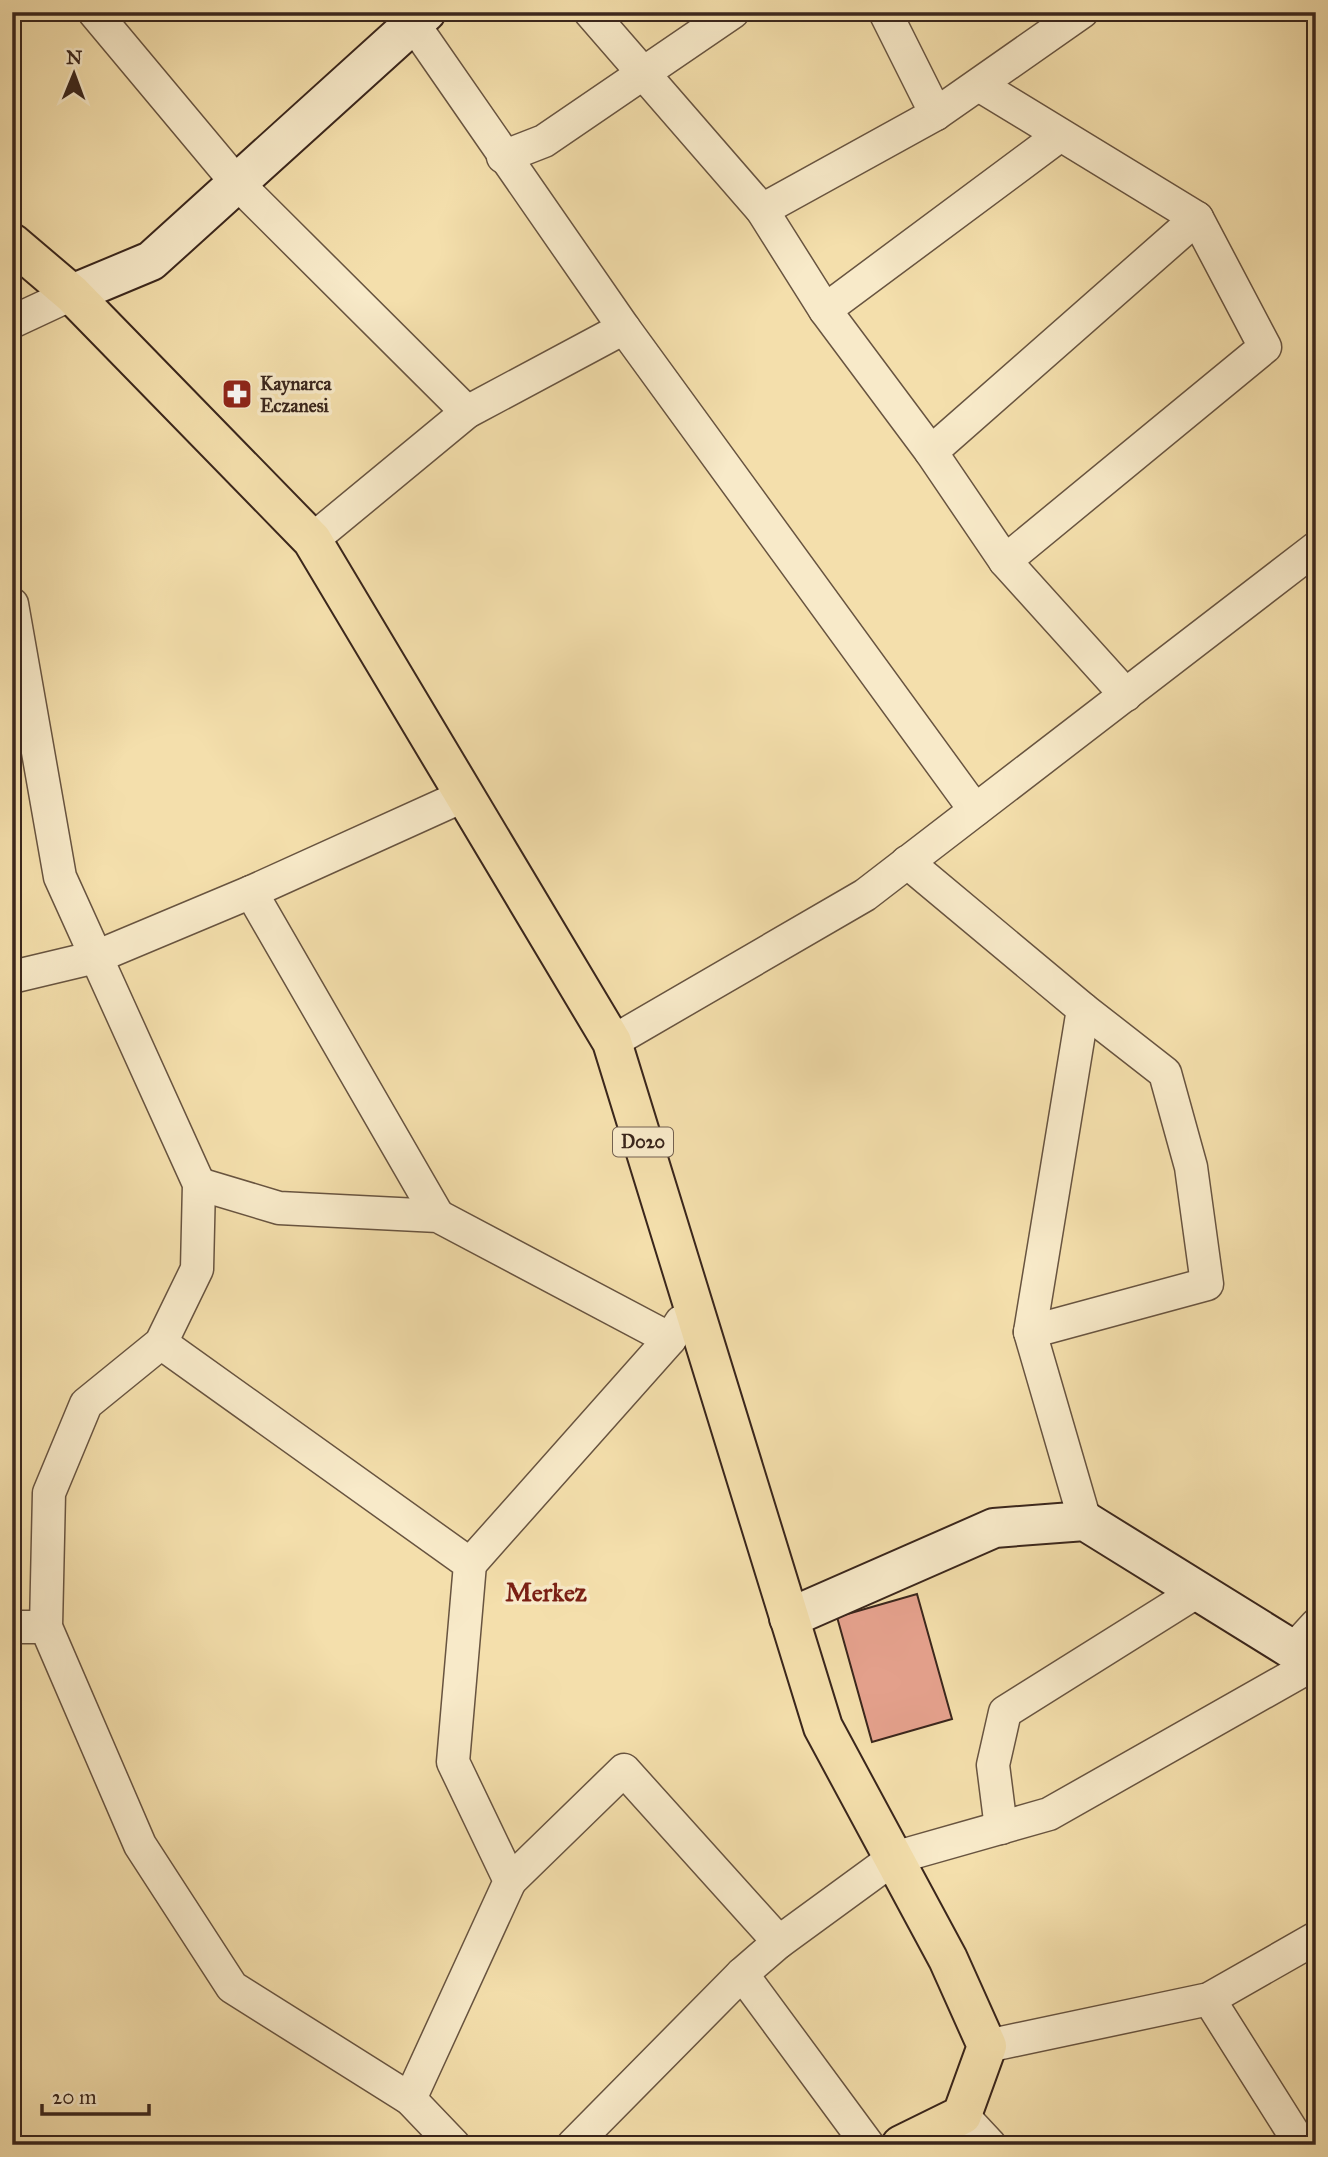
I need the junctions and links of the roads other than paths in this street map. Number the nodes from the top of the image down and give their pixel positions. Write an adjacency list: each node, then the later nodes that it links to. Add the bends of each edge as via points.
1 (94, 12): 12 (street)
2 (590, 12): 7 (street)
3 (733, 12): 7 (street)
4 (885, 12): 9 (street)
5 (1082, 12): 8 (street)
6 (419, 17): 11 (street); 12 (street)
7 (643, 72): 11 (street, via 544,141); 13 (street)
8 (979, 85): 9 (street); 10 (street)
9 (936, 114): 13 (street)
10 (1059, 136): 14 (street); 17 (street)
11 (503, 157): 19 (street)
12 (237, 183): 16 (street, via 151,261); 20 (street)
13 (762, 210): 17 (street)
14 (1197, 218): 21 (street); 24 (street, via 1265,346)
15 (12, 243): 16 (main road, D020)
16 (72, 294): 18 (street); 22 (main road, D020)
17 (825, 310): 21 (street)
18 (12, 322)
19 (624, 328): 20 (street); 28 (street)
20 (467, 412): 22 (street)
21 (931, 452): 24 (street)
22 (313, 540): 27 (main road, D020)
23 (1316, 548): 26 (street)
24 (1005, 561): 26 (street)
25 (12, 604): 31 (street, via 60,877)
26 (1126, 695): 28 (street)
27 (463, 796): 30 (street); 34 (main road, D020)
28 (975, 810): 29 (street)
29 (907, 862): 33 (street); 34 (street, via 865,894)
30 (251, 892): 31 (street); 36 (street)
31 (96, 957): 32 (street); 35 (street)
32 (12, 977)
33 (1083, 1009): 38 (street); 38 (street, via 1165,1073 1191,1167 1207,1284)
34 (612, 1042): 37 (main road, D020)
35 (199, 1184): 36 (street, via 279,1208); 40 (street, via 197,1269)
36 (438, 1216): 39 (street)
37 (695, 1311): 39 (street, via 683,1319); 44 (main road, D020)
38 (1030, 1332): 41 (street)
39 (670, 1339): 42 (street)
40 (161, 1343): 42 (street); 46 (street, via 86,1404 54,1480 49,1493)
41 (1085, 1521): 43 (street); 44 (street, via 994,1528)
42 (470, 1563): 50 (street, via 453,1762)
43 (1198, 1591): 47 (street); 48 (street, via 1004,1712 993,1765)
44 (789, 1618): 49 (main road, D020, via 823,1727)
45 (12, 1627): 46 (street)
46 (46, 1627): 56 (street, via 140,1845 232,1987)
47 (1309, 1652): 48 (street, via 1049,1814)
48 (1001, 1828): 49 (street)
49 (894, 1858): 52 (street); 55 (main road, D020, via 948,1959)
50 (510, 1881): 52 (street, via 624,1770); 56 (street)
51 (1316, 1938): 54 (street)
52 (779, 1942): 53 (street)
53 (742, 1974): 59 (street); 60 (street)
54 (1209, 1998): 55 (street); 63 (street)
55 (987, 2046): 57 (main road)
56 (410, 2099): 58 (street)
57 (962, 2115): 61 (main road); 62 (street)
58 (454, 2145)
59 (573, 2145)
60 (868, 2145)
61 (901, 2145)
62 (990, 2145)
63 (1301, 2145)

